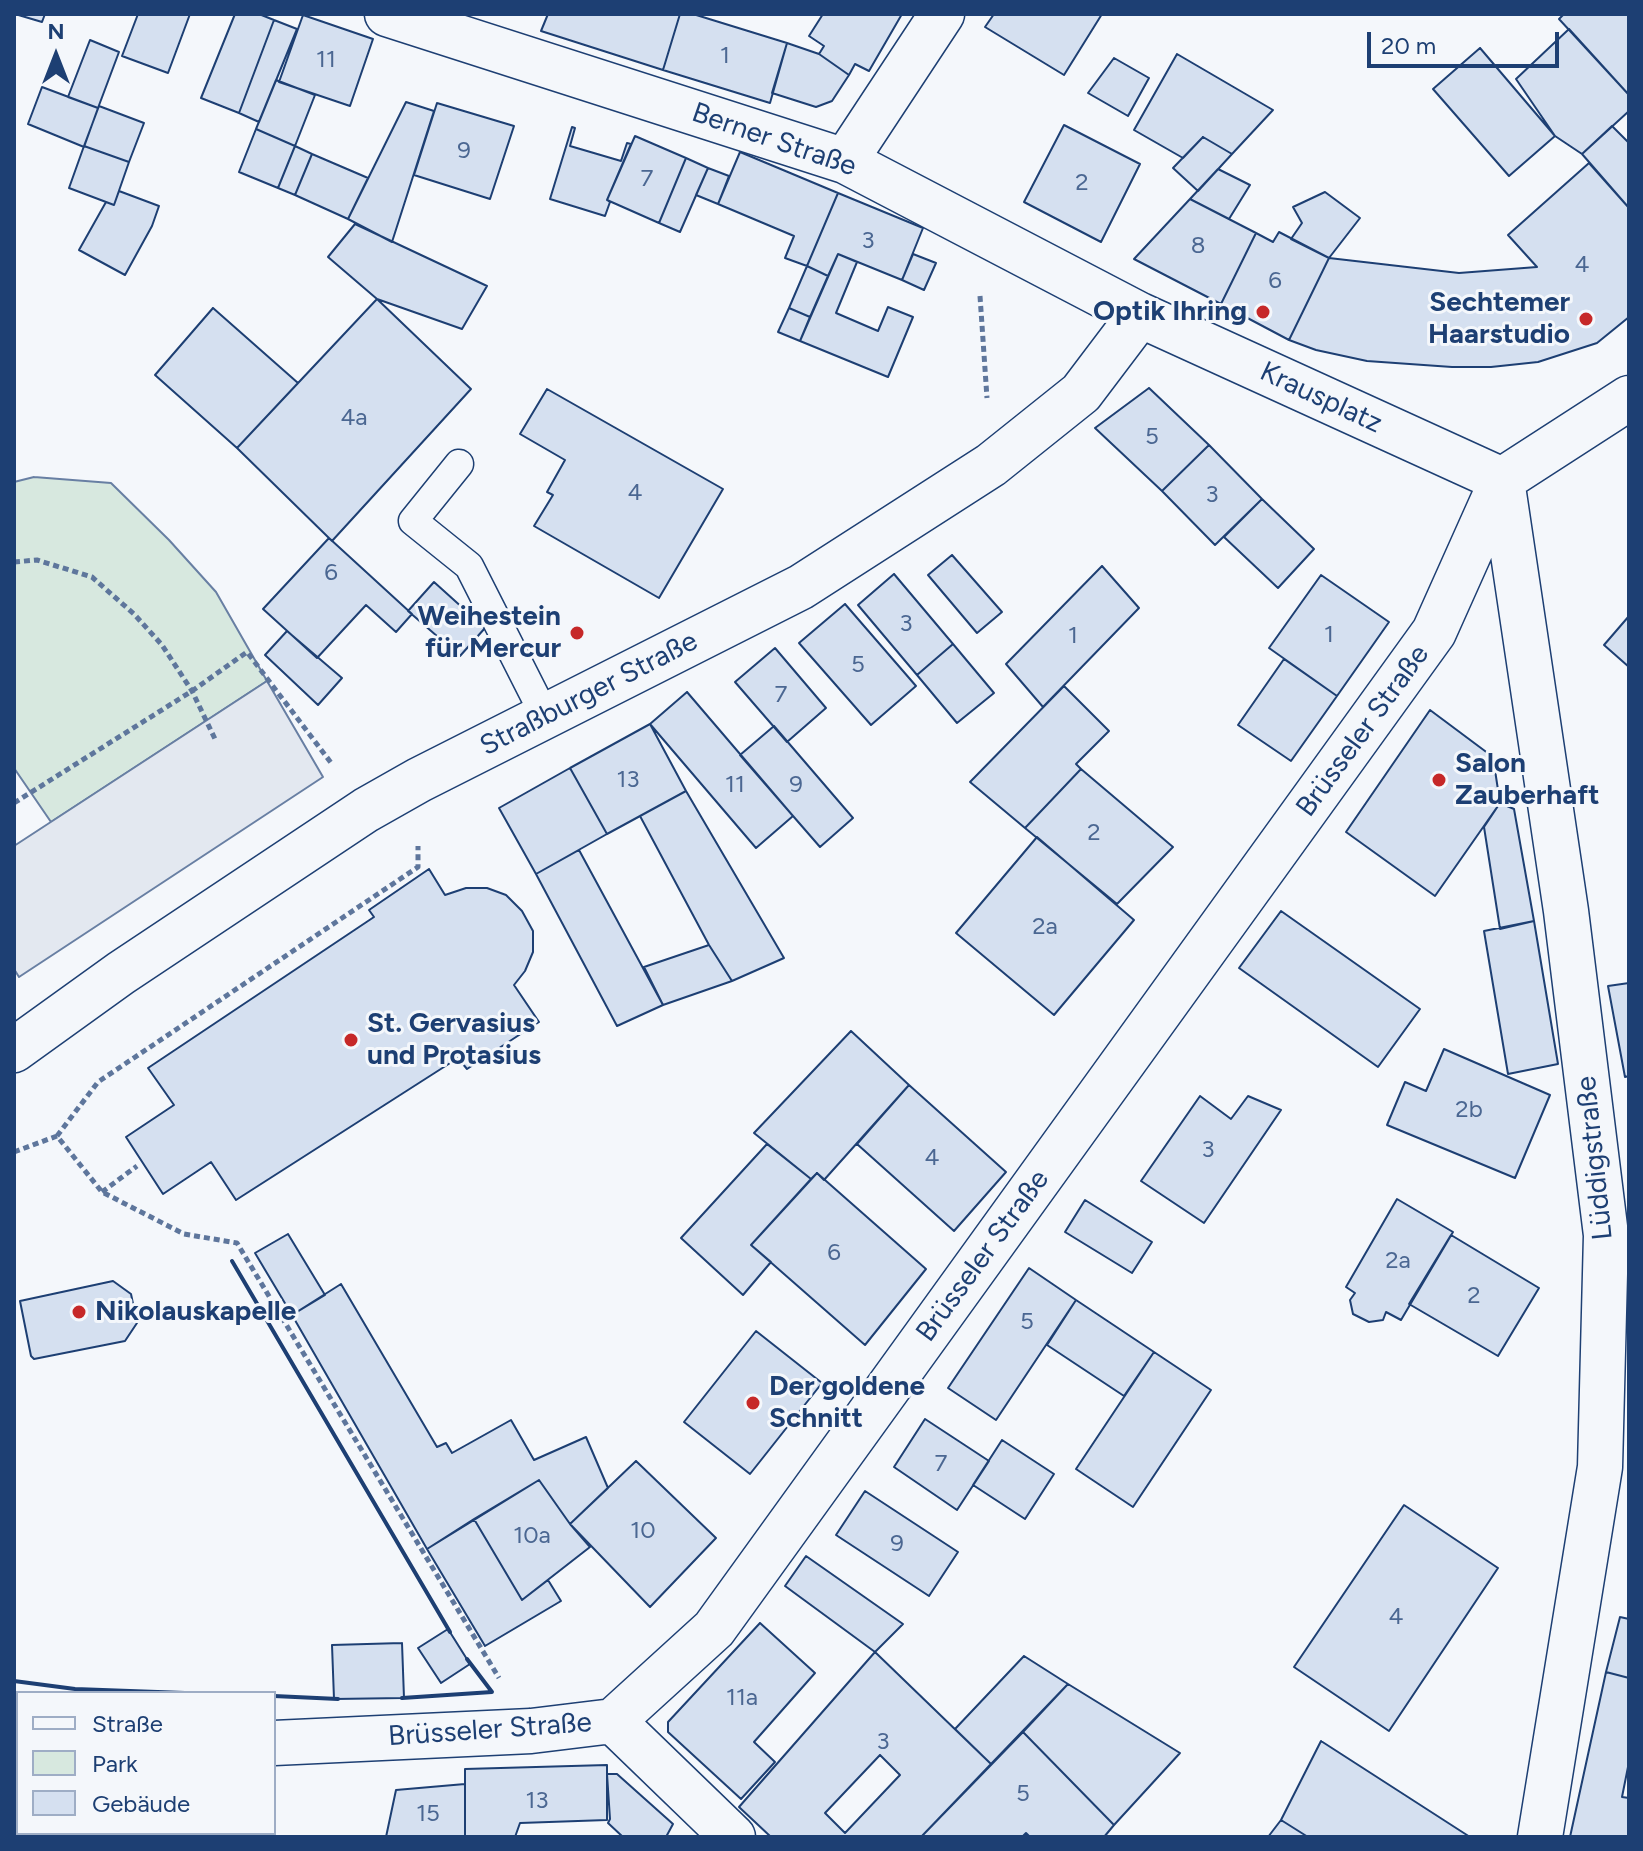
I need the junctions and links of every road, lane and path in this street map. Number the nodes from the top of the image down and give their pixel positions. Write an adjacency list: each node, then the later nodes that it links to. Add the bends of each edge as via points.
1 (387, 14): 3 (street, Berner Straße)
2 (942, 14): 3 (street)
3 (845, 161): 4 (street, Berner Straße)
4 (975, 227): 5 (street, Berner Straße); 8 (path)
5 (1140, 315): 8 (street, Straßburger Straße, via 1081,393); 9 (street, Krausplatz)
6 (1626, 407): 9 (street)
7 (459, 464): 12 (lane, via 413,521 469,566)
8 (991, 465): 12 (street, Straßburger Straße, via 801,587)
9 (1502, 480): 22 (street, Brüsseler Straße, via 1434,632 714,1629); 26 (street, Lüddigstraße, via 1566,911 1606,1235 1600,1467)
10 (14, 562): 11 (path, via 37,560 92,577 162,645)
11 (192, 691): 13 (path); 15 (path); 16 (path, via 247,652)
12 (545, 716): 14 (street, Straßburger Straße)
13 (216, 741)
14 (419, 780): 16 (street, Straßburger Straße); 18 (path, via 418,867 98,1082)
15 (14, 803)
16 (366, 810): 17 (street, Straßburger Straße)
17 (14, 1050)
18 (57, 1136): 19 (path); 21 (path)
19 (14, 1152)
20 (137, 1166): 21 (path)
21 (102, 1192): 23 (path, via 184,1234 237,1243)
22 (613, 1721): 23 (street, Brüsseler Straße); 25 (street)
23 (531, 1731): 24 (street, Brüsseler Straße)
24 (276, 1743)
25 (733, 1837)
26 (1540, 1837)

